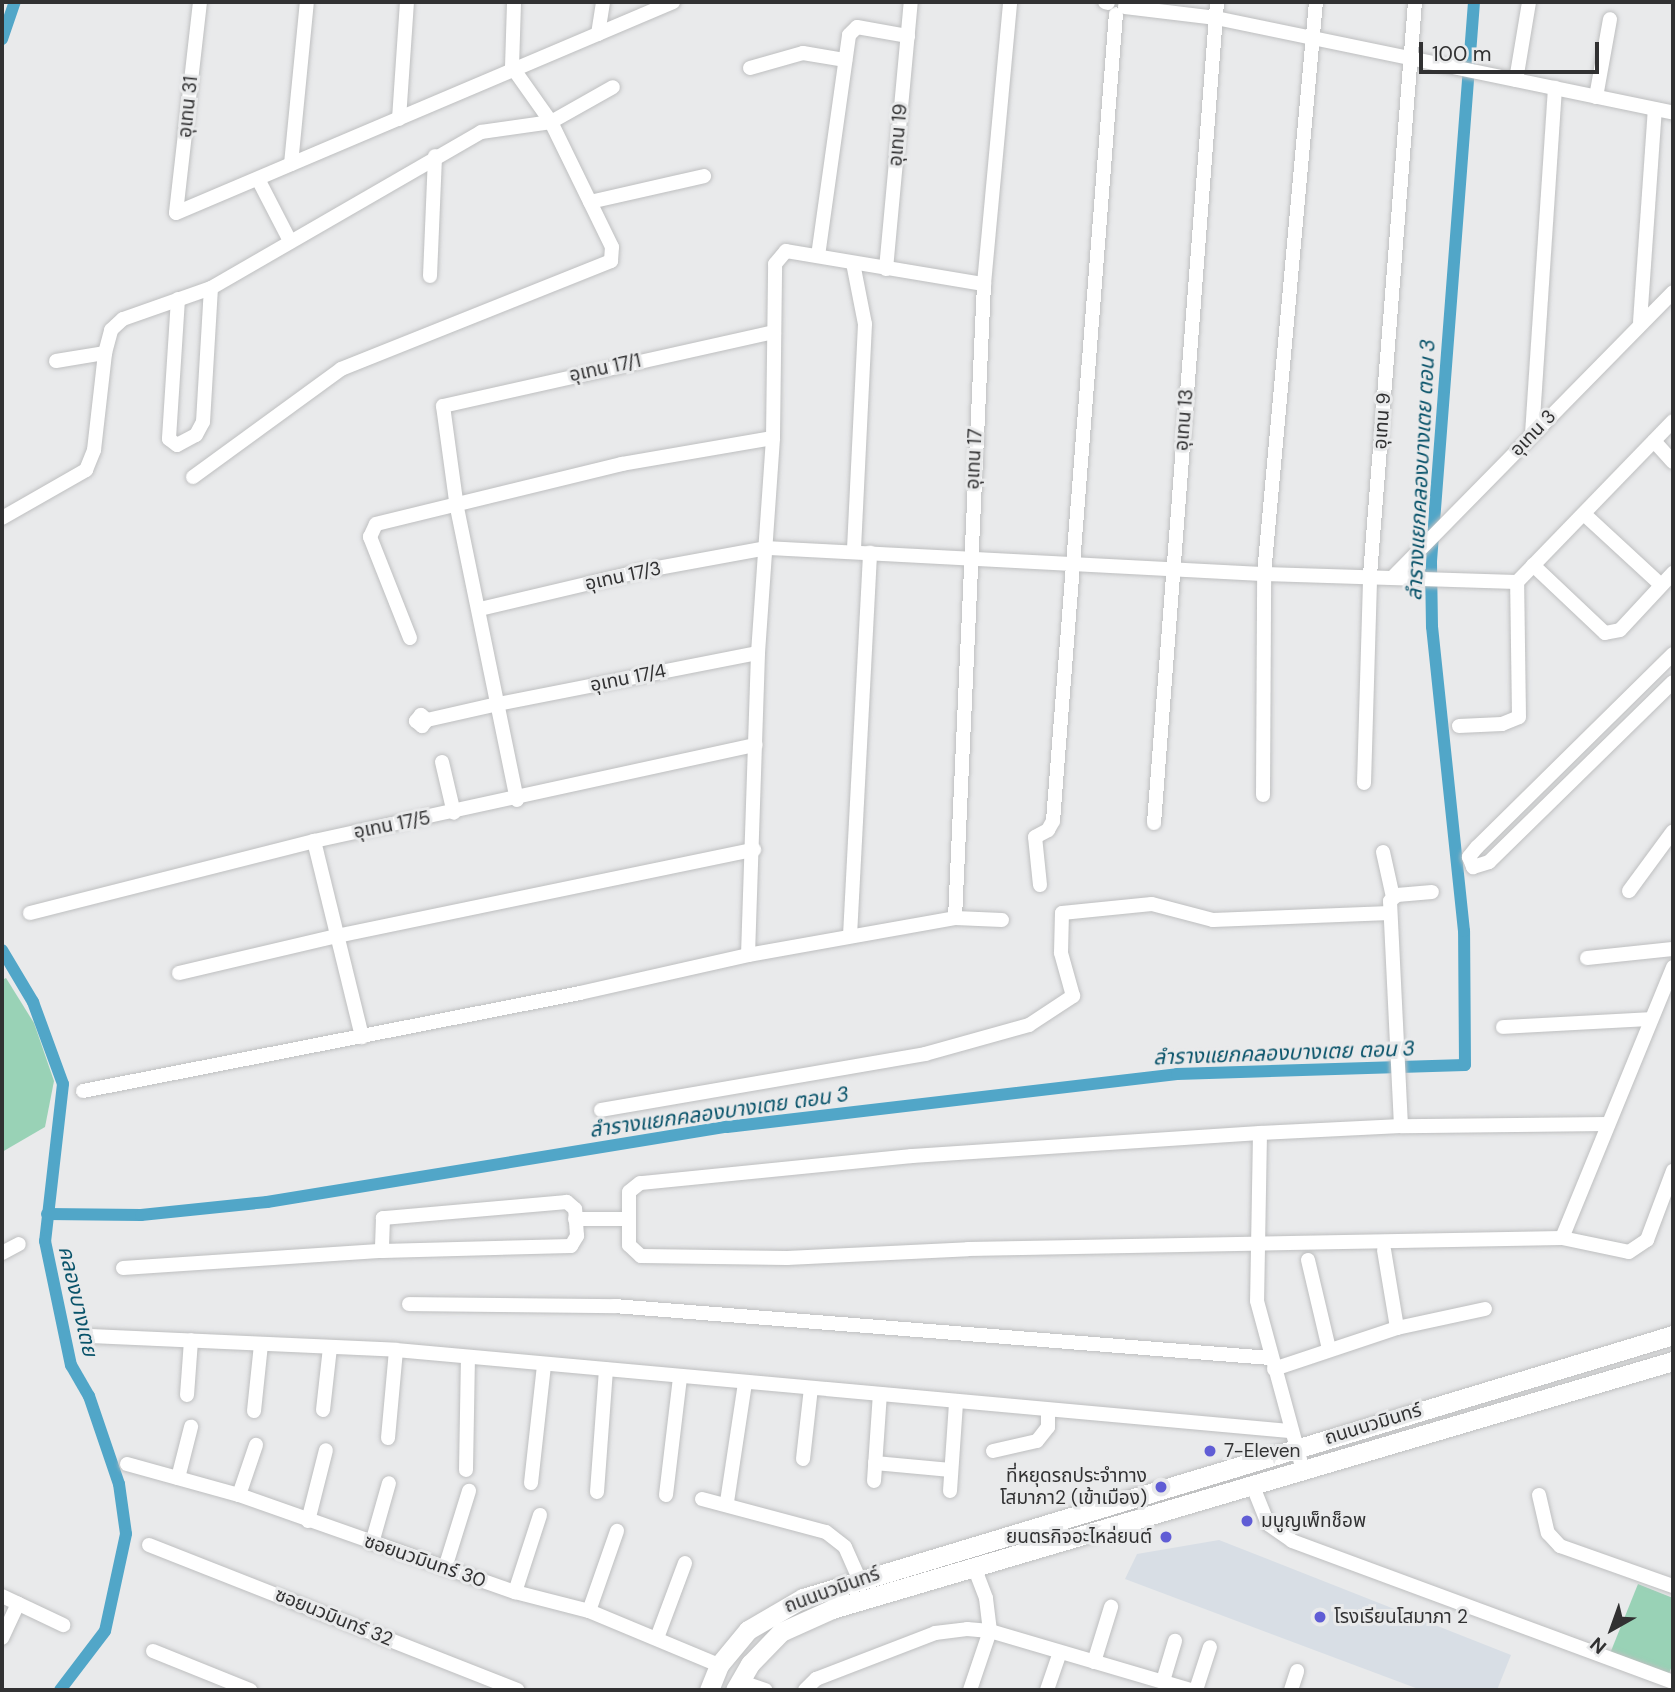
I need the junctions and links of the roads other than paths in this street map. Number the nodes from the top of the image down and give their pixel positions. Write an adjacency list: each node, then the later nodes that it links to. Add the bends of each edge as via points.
1 (200, 2): 34 (street, อุเทน 31, via 176,213)
2 (307, 2): 32 (street)
3 (407, 2): 29 (street)
4 (514, 2): 21 (street)
5 (603, 2): 16 (street)
6 (673, 2): 16 (street)
7 (911, 2): 17 (street, อุเทน 19)
8 (1010, 2): 41 (street, อุเทน 17)
9 (1217, 2): 14 (street, อุเทน 13)
10 (1317, 2): 18 (street)
11 (1415, 2): 20 (street, อุเทน 9)
12 (1529, 2): 23 (street)
13 (1114, 5): 14 (street); 62 (street)
14 (1216, 18): 18 (street); 64 (street, อุเทน 13)
15 (1610, 19): 26 (street)
16 (598, 34): 21 (street)
17 (908, 36): 19 (street, via 857,27 849,35); 39 (street, อุเทน 19)
18 (1313, 40): 20 (street); 66 (street)
19 (845, 60): 22 (street, via 803,53); 37 (street)
20 (1409, 60): 23 (street); 67 (street, อุเทน 9)
21 (512, 67): 29 (street); 30 (street)
22 (750, 68)
23 (1516, 80): 25 (street)
24 (613, 87): 30 (street)
25 (1555, 88): 26 (street); 50 (street)
26 (1596, 97): 27 (street)
27 (1655, 110): 28 (street); 45 (street)
28 (1673, 113)
29 (399, 120): 32 (street)
30 (551, 122): 31 (street, via 481,132); 35 (street)
31 (435, 156): 36 (street); 40 (street)
32 (291, 164): 34 (street)
33 (704, 176): 35 (street)
34 (258, 181): 36 (street)
35 (590, 202): 54 (street, via 612,247 611,261 341,369)
36 (290, 241): 42 (street)
37 (818, 256): 38 (street); 46 (street, via 786,251 779,256)
38 (853, 263): 39 (street); 59 (street, via 865,324)
39 (886, 269): 41 (street)
40 (430, 276)
41 (984, 284): 61 (street, อุเทน 17)
42 (211, 288): 44 (street); 44 (street, via 203,422 196,435 177,445 169,439)
43 (1673, 292): 45 (street, อุเทน 3)
44 (178, 299): 47 (street, via 116,324)
45 (1640, 322): 50 (street, อุเทน 3)
46 (774, 332): 51 (street); 55 (street, อุเทน 17/1, via 450,402 442,413)
47 (105, 354): 48 (street); 57 (street, via 94,450 86,470)
48 (56, 361)
49 (1673, 421): 52 (street)
50 (1532, 434): 68 (street, อุเทน 3)
51 (773, 438): 55 (street, via 622,464); 58 (street)
52 (1654, 441): 53 (street); 56 (street)
53 (1673, 462)
54 (193, 477)
55 (457, 508): 71 (street); 72 (street, via 376,524 372,530 373,544)
56 (1584, 513): 63 (street); 70 (street)
57 (2, 519)
58 (767, 548): 59 (street, อุเทน 17/3); 71 (street, อุเทน 17/3, via 636,572); 73 (street)
59 (853, 552): 60 (street, อุเทน 17/3)
60 (870, 553): 61 (street, อุเทน 17/3); 99 (street)
61 (968, 558): 62 (street, อุเทน 17/3); 96 (street, อุเทน 17)
62 (1072, 562): 64 (street, อุเทน 17/3); 90 (street, via 1053,821 1035,837)
63 (1533, 565): 69 (street); 70 (street, via 1605,633 1620,630)
64 (1172, 568): 66 (street, อุเทน 17/3); 85 (street, อุเทน 13)
65 (1673, 573): 70 (street)
66 (1264, 574): 67 (street, อุเทน 17/3); 82 (street)
67 (1370, 575): 68 (street, อุเทน 17/3); 81 (street, อุเทน 9)
68 (1394, 576): 69 (street, อุเทน 17/3)
69 (1517, 582): 78 (street, via 1518,717 1502,724)
70 (1661, 585)
71 (480, 609): 76 (street)
72 (411, 638)
73 (758, 653): 76 (street, อุเทน 17/4); 79 (street)
74 (1673, 654): 75 (street, via 1478,847 1469,857 1473,867 1489,862)
75 (1673, 682)
76 (498, 704): 77 (street, อุเทน 17/4); 83 (street)
77 (427, 720)
78 (1459, 726)
79 (756, 745): 83 (street, อุเทน 17/5); 88 (street)
80 (442, 762): 84 (street)
81 (1364, 783)
82 (1263, 794)
83 (517, 800): 84 (street, อุเทน 17/5)
84 (454, 813): 87 (street, อุเทน 17/5)
85 (1154, 822)
86 (1673, 831): 91 (street)
87 (314, 841): 94 (street, อุเทน 17/5); 98 (street)
88 (754, 850): 98 (street); 101 (street)
89 (1383, 852): 93 (street)
90 (1040, 885)
91 (1629, 891)
92 (1432, 892): 93 (street)
93 (1393, 897): 95 (street)
94 (30, 913)
95 (1390, 913): 109 (street, via 1213,920 1152,904 1062,912 1061,953 1073,996 1029,1025 925,1054); 111 (street)
96 (955, 918): 97 (street); 99 (street)
97 (1002, 920)
98 (337, 936): 104 (street); 107 (street)
99 (850, 936): 101 (street)
100 (1673, 949): 102 (street)
101 (748, 955): 107 (street)
102 (1587, 958)
103 (1673, 967): 105 (street)
104 (179, 973)
105 (1651, 1019): 106 (street); 110 (street)
106 (1503, 1027)
107 (362, 1037): 108 (street)
108 (83, 1091)
109 (601, 1110)
110 (1608, 1124): 111 (street); 116 (street)
111 (1401, 1126): 112 (street)
112 (1259, 1133): 115 (street, via 912,1156 639,1183 629,1192); 118 (street)
113 (1673, 1171): 116 (street, via 1647,1240 1639,1248 1617,1251)
114 (575, 1219): 115 (street); 120 (street, via 577,1236 571,1246); 120 (street, via 575,1209 567,1202 383,1218)
115 (628, 1219): 118 (street, via 629,1245 640,1256 787,1258 968,1249)
116 (1562, 1238): 118 (street)
117 (19, 1244): 121 (street)
118 (1257, 1247): 136 (street, via 1257,1301)
119 (1384, 1250): 126 (street)
120 (382, 1251): 123 (street)
121 (2, 1252)
122 (1308, 1260): 132 (street)
123 (123, 1268)
124 (409, 1304): 136 (street, via 614,1307)
125 (1485, 1309): 126 (street)
126 (1397, 1328): 132 (street)
127 (1673, 1335): 150 (main road, ถนนนวมินทร์)
128 (92, 1336): 129 (street)
129 (191, 1340): 130 (street); 143 (street)
130 (261, 1344): 131 (street); 146 (street)
131 (330, 1348): 133 (street); 145 (street)
132 (1329, 1349): 136 (street)
133 (396, 1350): 134 (street); 149 (street)
134 (468, 1357): 137 (street); 157 (street)
135 (1673, 1361): 159 (main road, ถนนนวมินทร์)
136 (1272, 1363): 150 (street)
137 (544, 1365): 138 (street); 163 (street)
138 (606, 1369): 139 (street); 167 (street)
139 (680, 1378): 140 (street); 168 (street)
140 (745, 1382): 141 (street); 172 (street)
141 (811, 1388): 142 (street); 154 (street)
142 (880, 1394): 144 (street); 155 (street)
143 (187, 1395)
144 (956, 1403): 147 (street); 158 (street)
145 (323, 1410)
146 (254, 1411)
147 (1048, 1411): 150 (street); 153 (street, via 1048,1427 1037,1441)
148 (191, 1427): 160 (street)
149 (388, 1438)
150 (1293, 1439): 159 (street); 181 (main road, ถนนนวมินทร์)
151 (256, 1445): 169 (street)
152 (326, 1450): 174 (street)
153 (993, 1451)
154 (803, 1459)
155 (876, 1463): 158 (street); 161 (street)
156 (127, 1464): 160 (street, ซอยนวมินทร์ 30)
157 (466, 1470)
158 (951, 1470): 166 (street)
159 (1303, 1470): 164 (main road, ถนนนวมินทร์)
160 (178, 1478): 169 (street, ซอยนวมินทร์ 30)
161 (874, 1481)
162 (389, 1483): 176 (street)
163 (531, 1483)
164 (1252, 1485): 179 (main road, ถนนนวมินทร์); 201 (street, via 1268,1524 1281,1536)
165 (469, 1491): 180 (street)
166 (950, 1491)
167 (597, 1492)
168 (666, 1495)
169 (239, 1496): 174 (street, ซอยนวมินทร์ 30)
170 (1539, 1496): 182 (street, via 1548,1533 1560,1546)
171 (702, 1499): 172 (street)
172 (727, 1502): 181 (street, via 837,1538)
173 (540, 1515): 183 (street)
174 (308, 1521): 176 (street, ซอยนวมินทร์ 30)
175 (617, 1531): 187 (street)
176 (372, 1543): 180 (street, ซอยนวมินทร์ 30)
177 (149, 1545): 204 (street, ซอยนวมินทร์ 32)
178 (685, 1563): 191 (street)
179 (974, 1566): 189 (street, via 986,1598); 202 (main road, ถนนนวมินทร์, via 802,1620 765,1647)
180 (445, 1569): 183 (street, ซอยนวมินทร์ 30)
181 (859, 1578): 197 (main road, ถนนนวมินทร์, via 768,1616)
182 (1673, 1586)
183 (515, 1592): 187 (street, ซอยนวมินทร์ 30)
184 (2, 1597): 185 (street)
185 (18, 1604): 188 (street); 190 (street)
186 (1111, 1607): 196 (street)
187 (589, 1611): 191 (street, ซอยนวมินทร์ 30)
188 (63, 1625)
189 (990, 1631): 195 (street); 207 (street, via 935,1633 816,1679); 208 (street)
190 (2, 1638)
191 (657, 1638): 197 (street, ซอยนวมินทร์ 30)
192 (1175, 1641): 200 (street)
193 (1210, 1647): 212 (street)
194 (153, 1651): 203 (street)
195 (1060, 1652): 196 (street); 209 (street)
196 (1094, 1662): 199 (street)
197 (719, 1665): 205 (main road, ถนนนวมินทร์)
198 (1297, 1671): 213 (street)
199 (1135, 1674): 200 (street); 210 (street)
200 (1163, 1681): 211 (street)
201 (1673, 1682)
202 (737, 1686): 206 (street)
203 (250, 1690)
204 (519, 1690)
205 (709, 1690)
206 (765, 1690)
207 (805, 1690)
208 (970, 1690)
209 (1047, 1690)
210 (1130, 1690)
211 (1190, 1690)
212 (1196, 1690)
213 (1291, 1690)

